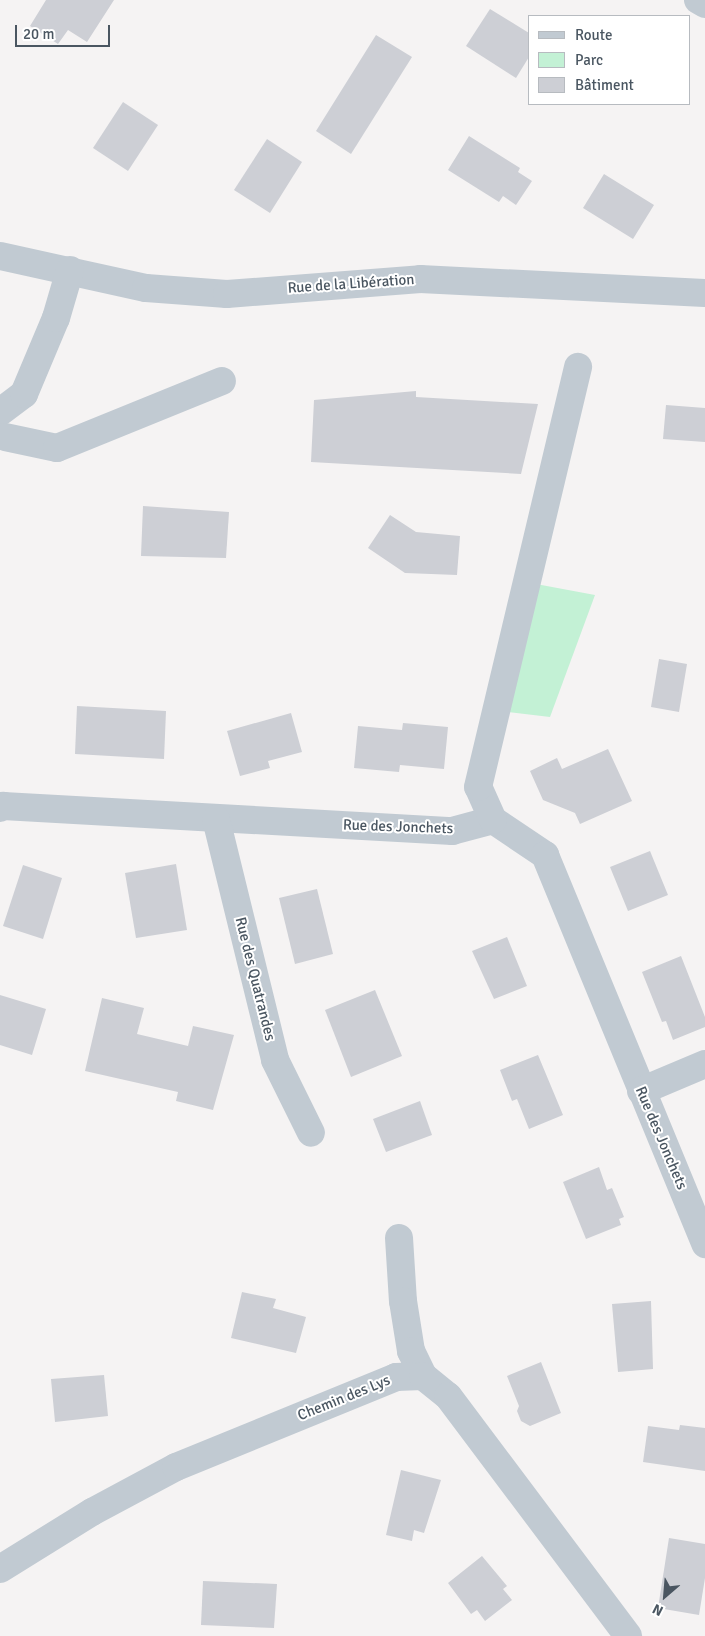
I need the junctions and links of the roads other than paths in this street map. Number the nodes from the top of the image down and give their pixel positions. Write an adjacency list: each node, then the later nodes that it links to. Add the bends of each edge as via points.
1 (698, 0): 2 (street)
2 (705, 4)
3 (0, 256): 4 (street, Rue de la Libération)
4 (70, 270): 5 (street, Rue de la Libération, via 146,288 227,294 420,279); 8 (street, via 56,318 24,394)
5 (705, 293)
6 (578, 367): 11 (street, via 478,787)
7 (222, 381): 8 (street, via 56,448)
8 (2, 425)
9 (0, 808): 10 (street, Rue des Jonchets)
10 (216, 818): 11 (street, Rue des Jonchets, via 452,831); 14 (street, Rue des Quatrandes, via 275,1060)
11 (494, 820): 13 (street, Rue des Jonchets, via 545,855)
12 (705, 1064): 13 (street)
13 (641, 1090): 16 (street, Rue des Jonchets)
14 (311, 1133)
15 (399, 1238): 17 (street, via 403,1301 411,1351)
16 (705, 1244)
17 (423, 1376): 18 (street, Chemin des Lys, via 396,1377 176,1467 92,1512); 19 (street, via 448,1396)
18 (0, 1569)
19 (628, 1636)

